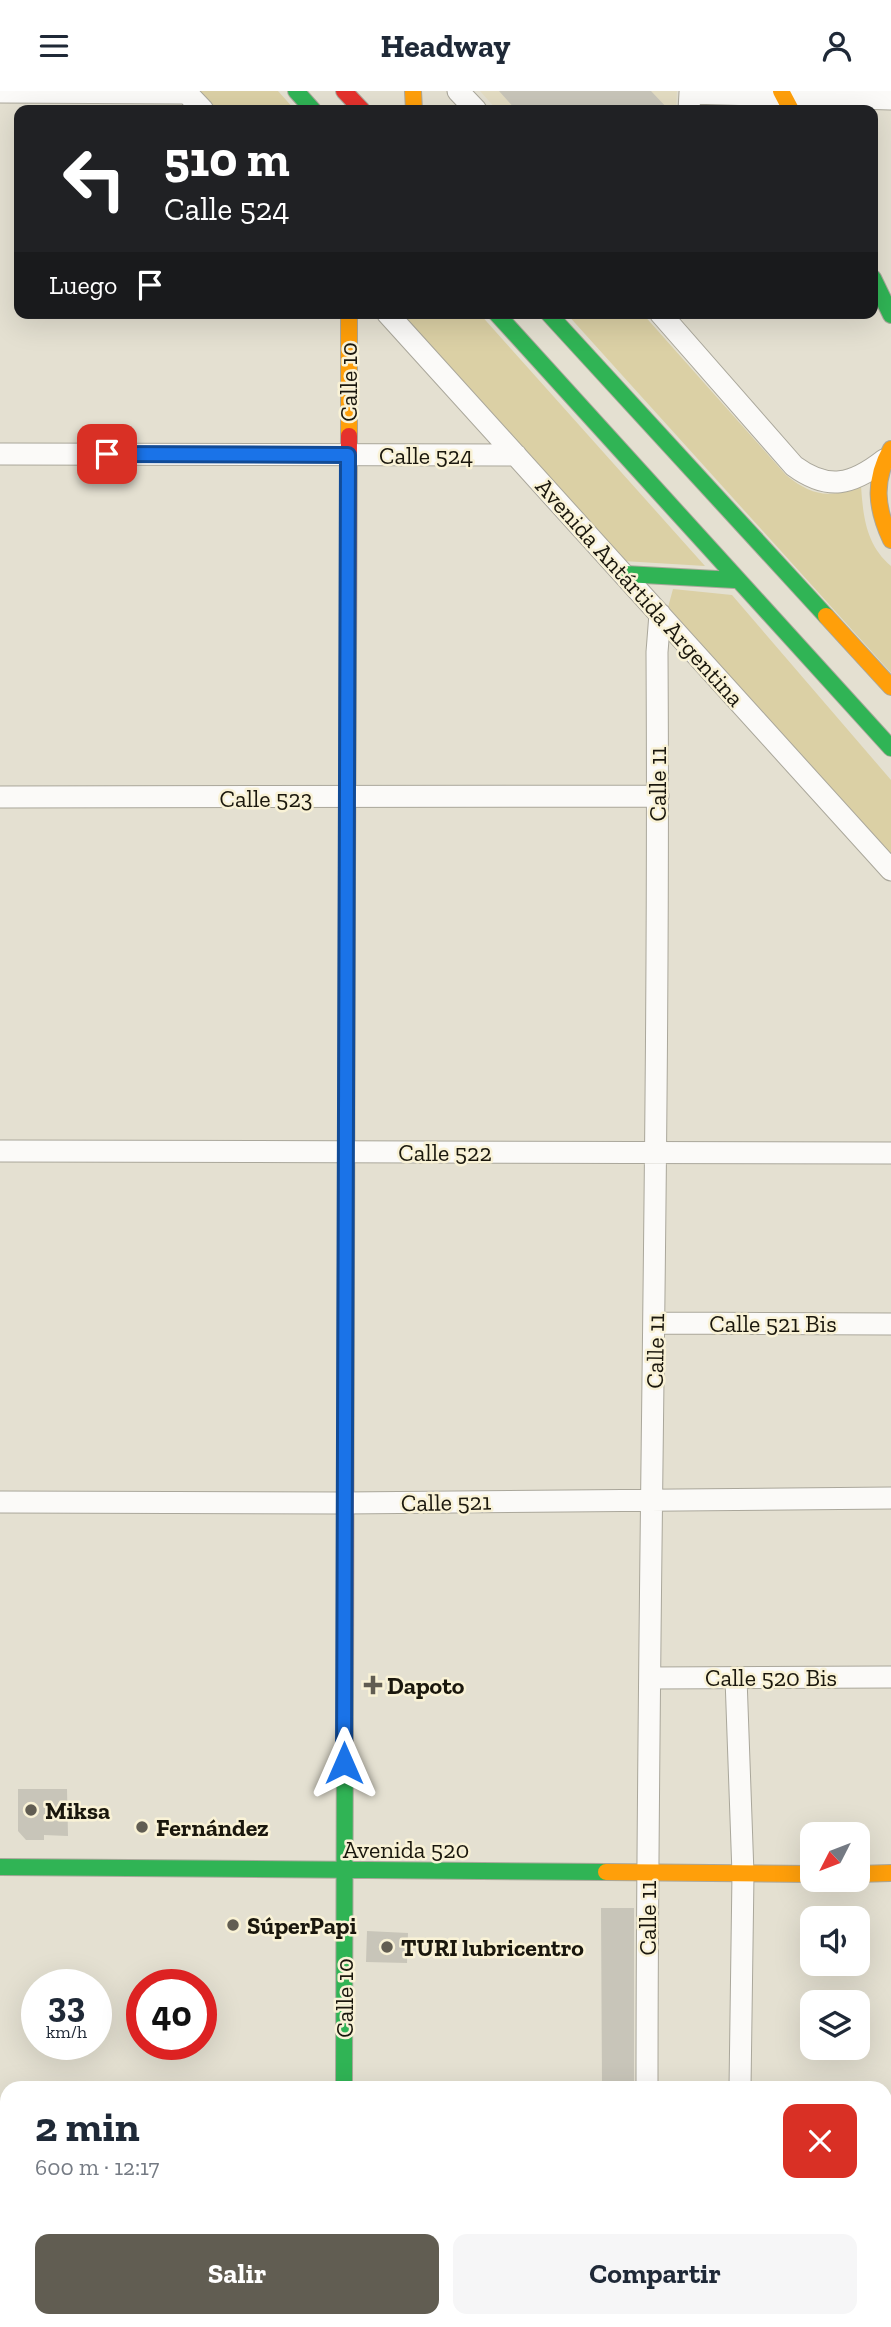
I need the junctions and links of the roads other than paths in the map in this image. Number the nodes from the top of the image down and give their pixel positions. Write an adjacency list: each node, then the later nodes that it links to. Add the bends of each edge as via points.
1 (296, 91): 10 (main road)
2 (345, 91): 11 (main road)
3 (458, 91): 12 (street)
4 (0, 92): 5 (street)
5 (186, 92): 9 (street)
6 (891, 99): 7 (street)
7 (785, 100): 8 (street)
8 (690, 101)
9 (198, 105)
10 (309, 105)
11 (358, 105)
12 (471, 105)
13 (878, 288): 14 (main road)
14 (891, 314)
15 (349, 319): 22 (main road, Calle 10)
16 (392, 319): 23 (street, Avenida Antártida Argentina)
17 (501, 319): 26 (main road)
18 (554, 319): 28 (main road)
19 (669, 319): 21 (street, via 794,466 810,478 827,483 865,475)
20 (0, 454): 22 (street, Calle 524)
21 (888, 454): 24 (main road, via 876,489 879,519)
22 (348, 455): 23 (street, Calle 524); 32 (main road, Calle 10)
23 (516, 455): 25 (street, Avenida Antártida Argentina)
24 (891, 540)
25 (625, 574): 26 (main road); 27 (street, Avenida Antártida Argentina)
26 (735, 580): 29 (main road)
27 (660, 614): 30 (street, Calle 11); 33 (street, Avenida Antártida Argentina)
28 (891, 687)
29 (891, 748)
30 (658, 796): 32 (street, Calle 523); 36 (street, Calle 11)
31 (0, 797): 32 (street, Calle 523)
32 (346, 798): 35 (main road, Calle 10)
33 (891, 870)
34 (0, 1151): 35 (street, Calle 522)
35 (346, 1152): 36 (street, Calle 522); 43 (main road, Calle 10)
36 (655, 1153): 37 (street, Calle 522); 38 (street, Calle 11)
37 (891, 1153)
38 (655, 1322): 39 (street, Calle 521 Bis); 41 (street, Calle 11)
39 (891, 1324)
40 (891, 1498): 41 (street, Calle 521)
41 (652, 1499): 43 (street, Calle 521); 45 (street, Calle 11)
42 (0, 1502): 43 (street, Calle 521)
43 (344, 1503): 48 (main road, Calle 10)
44 (891, 1677): 46 (street, Calle 520 Bis)
45 (651, 1678): 46 (street, Calle 520 Bis); 50 (street, Calle 11)
46 (736, 1678): 51 (street)
47 (0, 1867): 48 (main road, Avenida 520)
48 (343, 1871): 50 (main road, Avenida 520); 54 (main road, Calle 10)
49 (891, 1873): 53 (main road)
50 (647, 1874): 51 (main road, Avenida 520); 55 (street, Calle 11)
51 (743, 1874): 52 (main road, Avenida 520); 56 (street)
52 (800, 1874)
53 (870, 1874)
54 (344, 2081)
55 (647, 2081)
56 (740, 2081)

